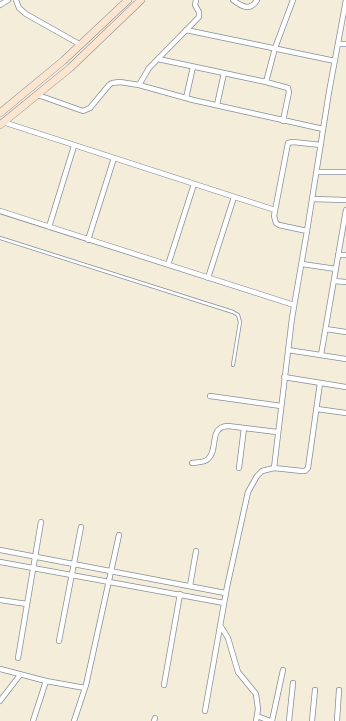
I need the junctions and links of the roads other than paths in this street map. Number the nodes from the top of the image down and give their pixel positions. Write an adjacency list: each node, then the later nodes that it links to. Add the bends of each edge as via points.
1 (8, 0): 10 (street)
2 (16, 0): 15 (street, via 26,14)
3 (128, 0): 15 (main road)
4 (142, 0): 23 (main road)
5 (196, 0): 12 (street, via 199,17)
6 (233, 0): 7 (street, via 244,7 253,6)
7 (257, 0)
8 (294, 0): 16 (street)
9 (346, 0): 11 (street)
10 (0, 4)
11 (345, 6): 13 (street)
12 (186, 30): 16 (street); 17 (street)
13 (338, 44): 14 (street); 18 (street)
14 (346, 44)
15 (81, 45): 26 (main road)
16 (275, 48): 18 (street); 21 (street)
17 (158, 59): 19 (street); 22 (street)
18 (335, 60): 29 (street)
19 (193, 66): 20 (street); 24 (street)
20 (224, 73): 21 (street); 25 (street)
21 (266, 82): 27 (street, via 285,86 289,90)
22 (139, 85): 23 (street, via 112,83 90,108 83,111); 24 (street)
23 (38, 95): 28 (main road)
24 (186, 98): 25 (street)
25 (217, 105): 27 (street)
26 (0, 113)
27 (283, 121): 29 (street)
28 (1, 123): 31 (street)
29 (323, 129): 30 (street)
30 (321, 145): 33 (street); 39 (street, via 288,143)
31 (74, 146): 32 (street); 42 (street)
32 (114, 158): 35 (street); 46 (street)
33 (317, 172): 34 (street); 37 (street)
34 (346, 172)
35 (194, 184): 36 (street); 50 (street)
36 (234, 197): 39 (street); 52 (street)
37 (312, 199): 38 (street); 44 (street)
38 (346, 200)
39 (275, 210): 44 (street, via 276,223)
40 (346, 210): 43 (street)
41 (0, 211): 42 (street)
42 (49, 227): 46 (street)
43 (344, 229): 47 (street)
44 (308, 231): 49 (street)
45 (0, 238): 61 (lane, via 234,312 240,322)
46 (88, 240): 50 (street)
47 (338, 255): 48 (street); 51 (street)
48 (346, 255)
49 (302, 264): 51 (street); 55 (street)
50 (168, 265): 52 (street)
51 (336, 269): 53 (street)
52 (208, 278): 55 (street)
53 (334, 281): 54 (street); 56 (street)
54 (346, 282)
55 (294, 305): 58 (street)
56 (326, 329): 57 (street); 59 (street)
57 (346, 332)
58 (288, 350): 59 (street); 62 (street)
59 (321, 355): 60 (street)
60 (346, 359)
61 (233, 365)
62 (284, 378): 63 (street); 66 (street)
63 (320, 383): 64 (street); 67 (street)
64 (346, 387)
65 (210, 396): 66 (street)
66 (281, 406): 70 (street)
67 (317, 409): 68 (street); 73 (street, via 308,468 302,471)
68 (346, 413)
69 (244, 428): 70 (street); 71 (street, via 220,427 212,454 202,462); 72 (street)
70 (277, 432): 73 (street)
71 (192, 463)
72 (239, 468)
73 (274, 468): 87 (street, via 257,476 248,492)
74 (41, 522): 79 (street)
75 (81, 527): 81 (street)
76 (119, 535): 83 (street)
77 (0, 550): 79 (street)
78 (196, 551): 86 (street)
79 (36, 556): 81 (street); 82 (street)
80 (0, 562): 82 (street)
81 (74, 563): 83 (street); 84 (street)
82 (34, 568): 84 (street); 91 (street)
83 (110, 570): 85 (street); 86 (street)
84 (72, 575): 85 (street); 93 (street)
85 (108, 582): 88 (street); 101 (street)
86 (190, 586): 87 (street)
87 (225, 593): 90 (street)
88 (180, 594): 90 (street); 100 (street)
89 (0, 600): 91 (street)
90 (224, 603): 92 (street)
91 (27, 604): 94 (street)
92 (220, 625): 105 (street); 106 (street, via 228,638 238,672 256,694)
93 (60, 641)
94 (18, 658)
95 (0, 669): 97 (street)
96 (283, 670): 109 (street)
97 (20, 675): 98 (street); 104 (street)
98 (46, 681): 101 (street); 107 (street)
99 (293, 683): 110 (street)
100 (164, 685)
101 (86, 686): 108 (street)
102 (315, 690): 111 (street)
103 (339, 690): 112 (street)
104 (0, 701)
105 (205, 711)
106 (256, 719): 109 (street)
107 (33, 721)
108 (74, 721)
109 (271, 721)
110 (289, 721)
111 (312, 721)
112 (338, 721)

